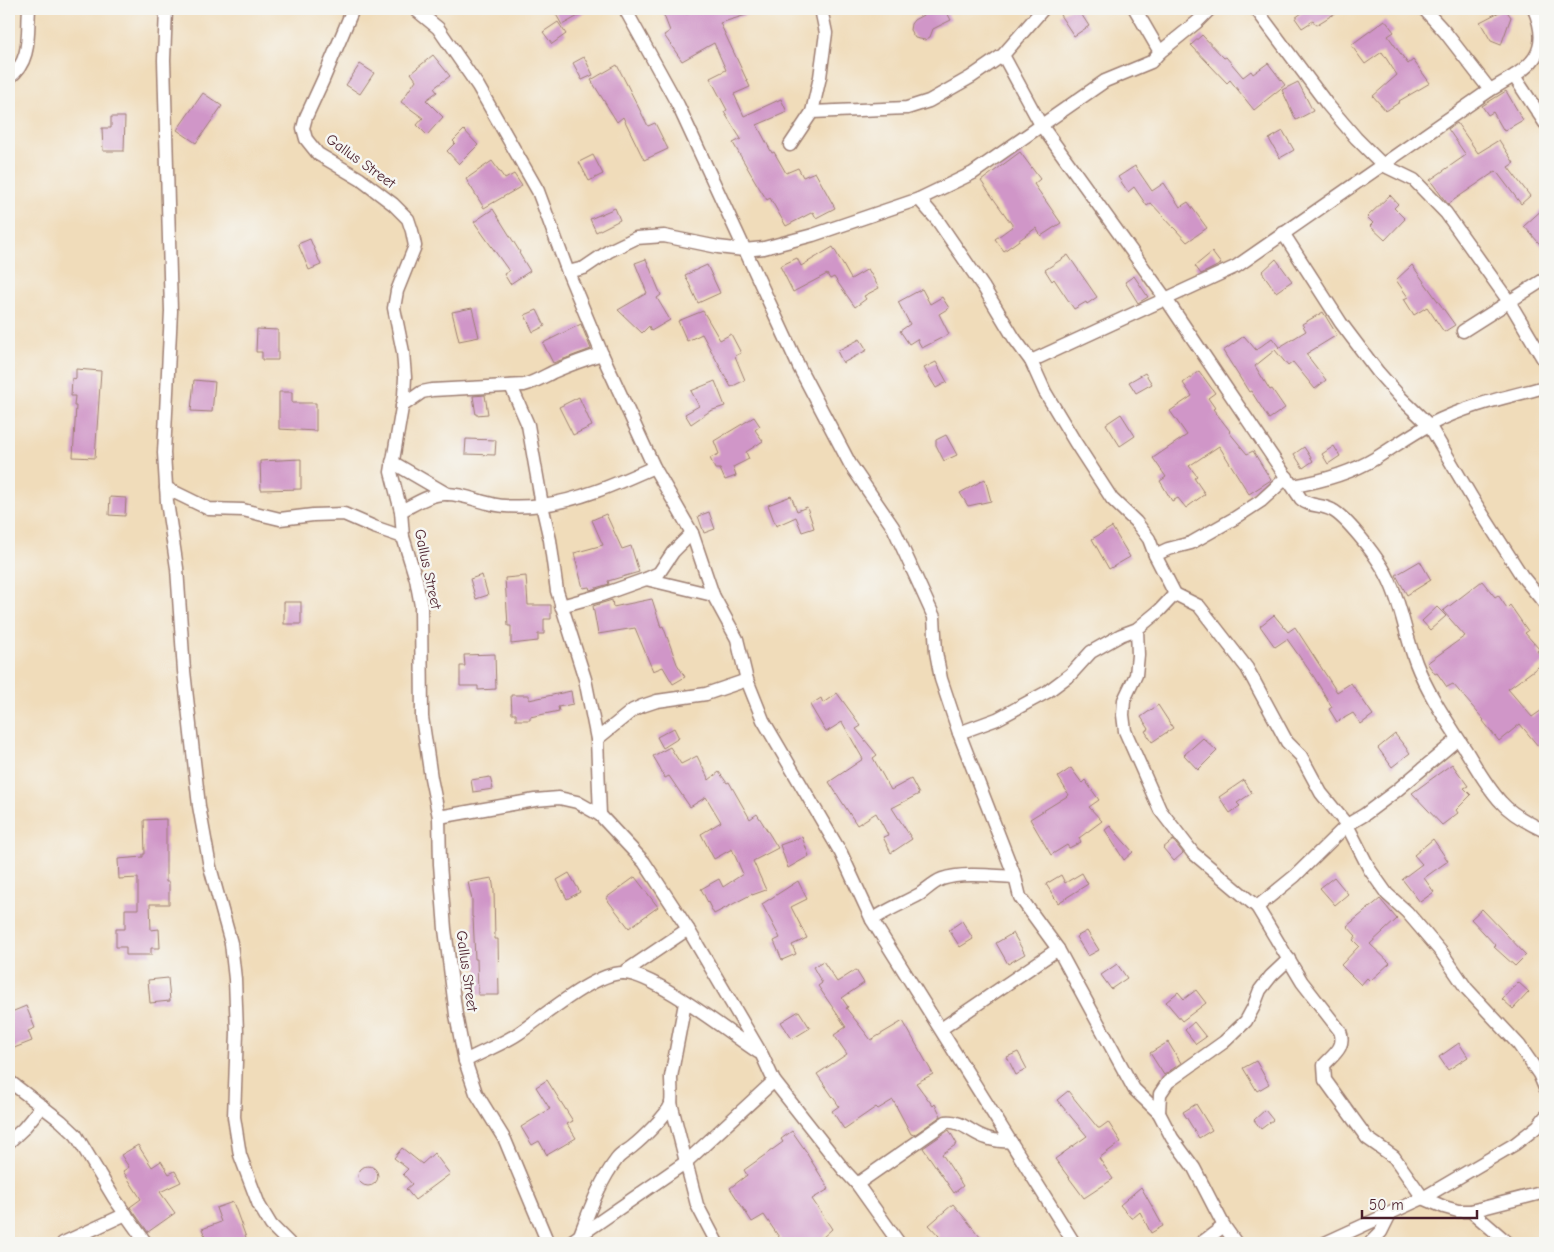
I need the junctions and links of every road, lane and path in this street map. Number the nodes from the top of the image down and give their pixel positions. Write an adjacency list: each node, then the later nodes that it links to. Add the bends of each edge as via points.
1 (29, 9): 16 (street, via 26,58)
2 (166, 9): 41 (street, via 164,60 171,312 164,453)
3 (353, 9): 36 (street, Gallus Street, via 303,128 306,140 318,154 360,179 408,219 415,246 397,291 394,308 403,352)
4 (415, 9): 26 (street, via 438,28 478,86 538,191)
5 (625, 9): 25 (street, via 678,106)
6 (821, 9): 18 (street, via 826,33)
7 (1043, 9): 14 (street)
8 (1135, 9): 13 (street)
9 (1210, 9): 13 (street)
10 (1256, 9): 22 (street, via 1328,104)
11 (1424, 9): 17 (street)
12 (1534, 9): 15 (street, via 1541,35 1538,53 1531,64)
13 (1160, 52): 20 (street, via 1151,62 1105,81)
14 (1003, 55): 18 (street, via 929,101 906,108); 20 (street)
15 (1514, 76): 17 (street); 19 (street)
16 (9, 78)
17 (1490, 90): 22 (street)
18 (812, 112): 21 (street)
19 (1545, 123)
20 (1041, 125): 23 (street, via 973,173); 28 (street)
21 (790, 144)
22 (1383, 165): 24 (street); 29 (street, via 1414,180 1428,193)
23 (919, 199): 25 (street, via 813,234 764,248); 32 (street, via 938,221)
24 (1283, 234): 28 (street, via 1237,266); 37 (street, via 1341,323 1373,365)
25 (744, 250): 26 (street, via 664,236 636,238 584,268); 55 (street, via 800,369 850,464 894,527 934,617 941,679)
26 (568, 272): 31 (street)
27 (1545, 280): 29 (street)
28 (1166, 299): 32 (street); 40 (street)
29 (1510, 303): 30 (street); 33 (street)
30 (1463, 331)
31 (602, 354): 34 (street, via 536,381); 39 (street)
32 (1031, 360): 47 (street, via 1045,392 1075,442 1112,499 1149,539)
33 (1545, 362)
34 (511, 386): 36 (street, via 432,390 422,392); 43 (street, via 528,425)
35 (1545, 388): 37 (street, via 1471,406)
36 (402, 406): 38 (street, Gallus Street)
37 (1429, 425): 40 (street, via 1344,474 1315,482); 51 (street, via 1522,576)
38 (392, 462): 42 (street); 44 (street, Gallus Street, via 391,472)
39 (654, 467): 43 (street, via 611,486); 45 (street)
40 (1290, 482): 47 (street, via 1191,543); 57 (street, via 1304,503 1332,510 1341,516 1382,566 1394,592 1416,662 1432,697)
41 (166, 488): 46 (street, via 209,509 243,510 280,519 344,514); 94 (street, via 177,568 199,806 210,867 231,943 235,979 238,1032 234,1117 240,1155 270,1225)
42 (447, 494): 43 (street, via 491,504); 44 (street)
43 (542, 505): 52 (street)
44 (401, 511): 46 (street, Gallus Street)
45 (692, 533): 48 (street, via 673,552 659,573); 50 (street)
46 (403, 537): 59 (street, Gallus Street, via 421,606 422,717)
47 (1155, 555): 49 (street)
48 (646, 579): 50 (street); 52 (street)
49 (1175, 594): 53 (street); 60 (street, via 1199,606 1248,668 1275,722 1300,756 1320,794)
50 (713, 595): 54 (street, via 737,639)
51 (1545, 604)
52 (561, 606): 56 (street, via 585,679)
53 (1137, 629): 55 (street, via 1091,652 1071,674 1047,692 996,719); 63 (street, via 1136,675 1124,700 1123,715 1132,746 1160,810 1193,853)
54 (747, 680): 56 (street, via 706,694 642,706); 64 (street, via 763,720 841,853)
55 (959, 733): 62 (street)
56 (597, 739): 58 (street)
57 (1458, 739): 60 (street, via 1396,791); 61 (street, via 1501,803)
58 (600, 815): 59 (street, via 577,802 560,798); 65 (street, via 644,862)
59 (439, 818): 72 (street, Gallus Street, via 445,929)
60 (1347, 825): 63 (street, via 1295,876); 73 (street, via 1370,870 1388,894 1407,912 1442,953 1466,988)
61 (1545, 831)
62 (1016, 877): 64 (street, via 957,876 942,879); 66 (street, via 1020,898)
63 (1257, 907): 67 (street)
64 (872, 920): 70 (street)
65 (688, 929): 68 (street); 71 (street)
66 (1058, 949): 70 (street); 79 (street, via 1134,1089)
67 (1289, 959): 79 (street, via 1260,990 1246,1021 1224,1042 1168,1082 1160,1094); 86 (street, via 1343,1038 1341,1046 1324,1065 1325,1080 1368,1138 1394,1157)
68 (623, 973): 69 (street, via 637,975); 72 (street, via 608,975 577,992 518,1034)
69 (685, 1003): 71 (street); 77 (street, via 670,1089)
70 (941, 1029): 82 (street)
71 (762, 1055): 75 (street)
72 (465, 1060): 95 (street, Gallus Street, via 476,1094 505,1140)
73 (1542, 1074): 76 (street)
74 (9, 1081): 78 (street)
75 (774, 1081): 83 (street); 84 (street)
76 (1545, 1088)
77 (671, 1103): 83 (street); 91 (street, via 647,1134 619,1156 610,1168)
78 (42, 1106): 81 (street); 88 (street, via 76,1135)
79 (1159, 1113): 90 (street, via 1194,1168)
80 (1545, 1117): 86 (street, via 1515,1144)
81 (9, 1142)
82 (1011, 1142): 84 (street, via 987,1138 959,1123 946,1122); 99 (street)
83 (686, 1162): 91 (street); 97 (street, via 697,1205)
84 (857, 1184): 98 (street)
85 (1545, 1192): 87 (street)
86 (1423, 1198): 87 (street, via 1444,1208); 89 (street)
87 (1471, 1211): 104 (street)
88 (126, 1214): 92 (street); 93 (street)
89 (1390, 1214): 102 (street); 103 (street, via 1381,1232)
90 (1224, 1226): 100 (street); 101 (street)
91 (580, 1235): 96 (street)
92 (63, 1243)
93 (146, 1243)
94 (289, 1243)
95 (548, 1243)
96 (569, 1243)
97 (717, 1243)
98 (899, 1243)
99 (1074, 1243)
100 (1201, 1243)
101 (1236, 1243)
102 (1325, 1243)
103 (1370, 1243)
104 (1508, 1243)

